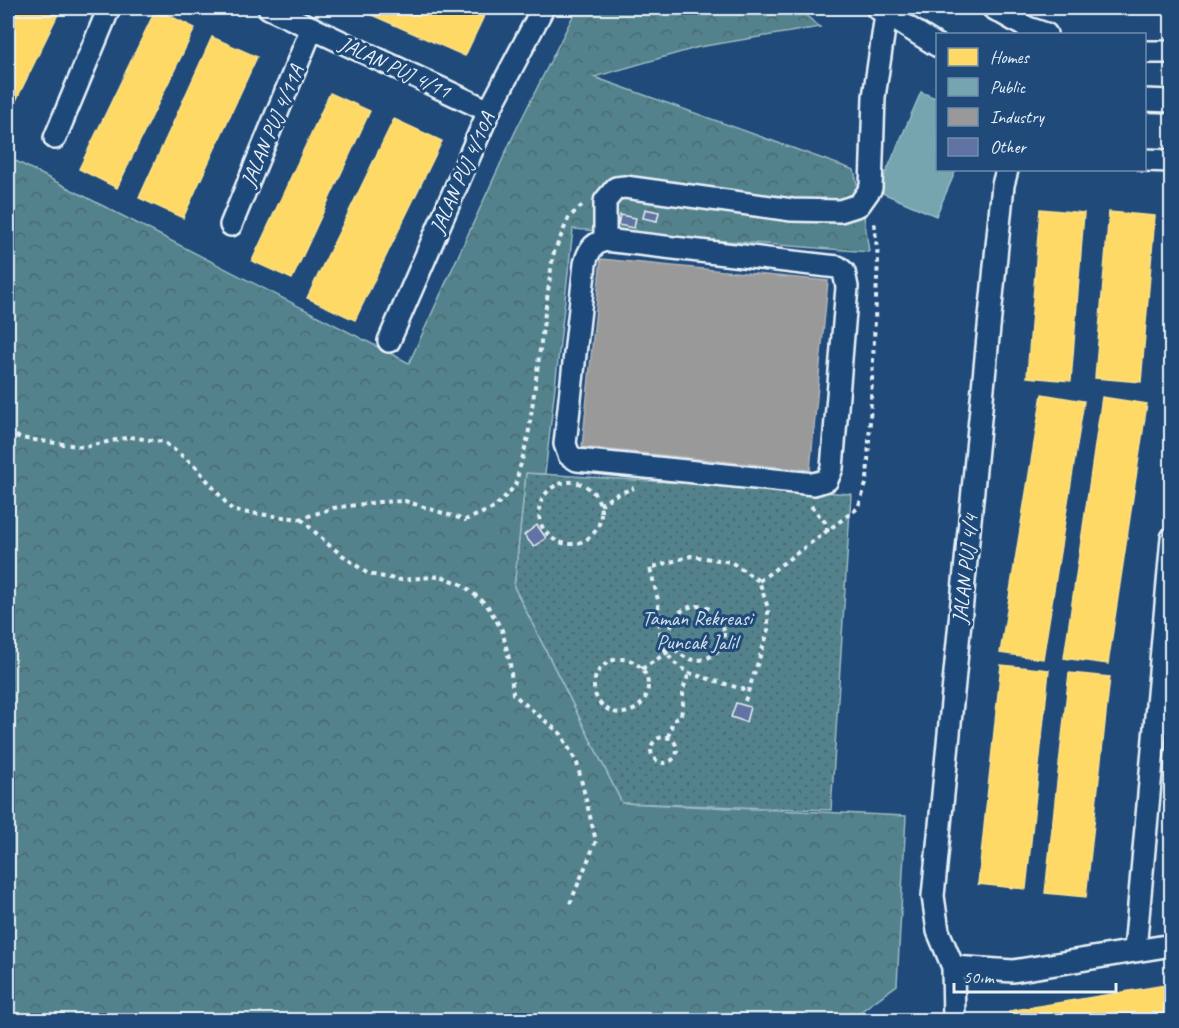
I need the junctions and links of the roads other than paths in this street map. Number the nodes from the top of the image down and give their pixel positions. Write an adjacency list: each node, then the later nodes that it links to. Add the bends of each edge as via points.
1 (109, 8): 14 (street)
2 (269, 8): 6 (street, JALAN PUJ 4/11)
3 (543, 8): 13 (street, JALAN PUJ 4/10A)
4 (993, 8): 7 (street)
5 (881, 11): 8 (street); 19 (street, via 871,188 859,205 840,211 792,210 616,188 605,201)
6 (312, 28): 13 (street, JALAN PUJ 4/11); 18 (street, JALAN PUJ 4/11A)
7 (1043, 33)
8 (936, 45)
9 (1146, 52): 10 (street)
10 (1172, 52)
11 (1146, 100): 12 (street)
12 (1172, 101)
13 (489, 111): 20 (street, JALAN PUJ 4/10A)
14 (55, 138)
15 (1146, 160): 16 (street)
16 (1172, 161)
17 (1007, 171): 24 (street, JALAN PUJ 4/4, via 933,896 938,931)
18 (231, 225)
19 (605, 240): 19 (street, via 838,267 844,272 847,287 832,468 826,480 802,483 577,460 569,455 565,444 585,264 588,252)
20 (389, 341)
21 (1172, 538): 23 (street)
22 (1172, 945): 23 (street)
23 (1135, 950): 24 (street, via 1013,971)
24 (953, 967): 25 (street)
25 (954, 1020)

